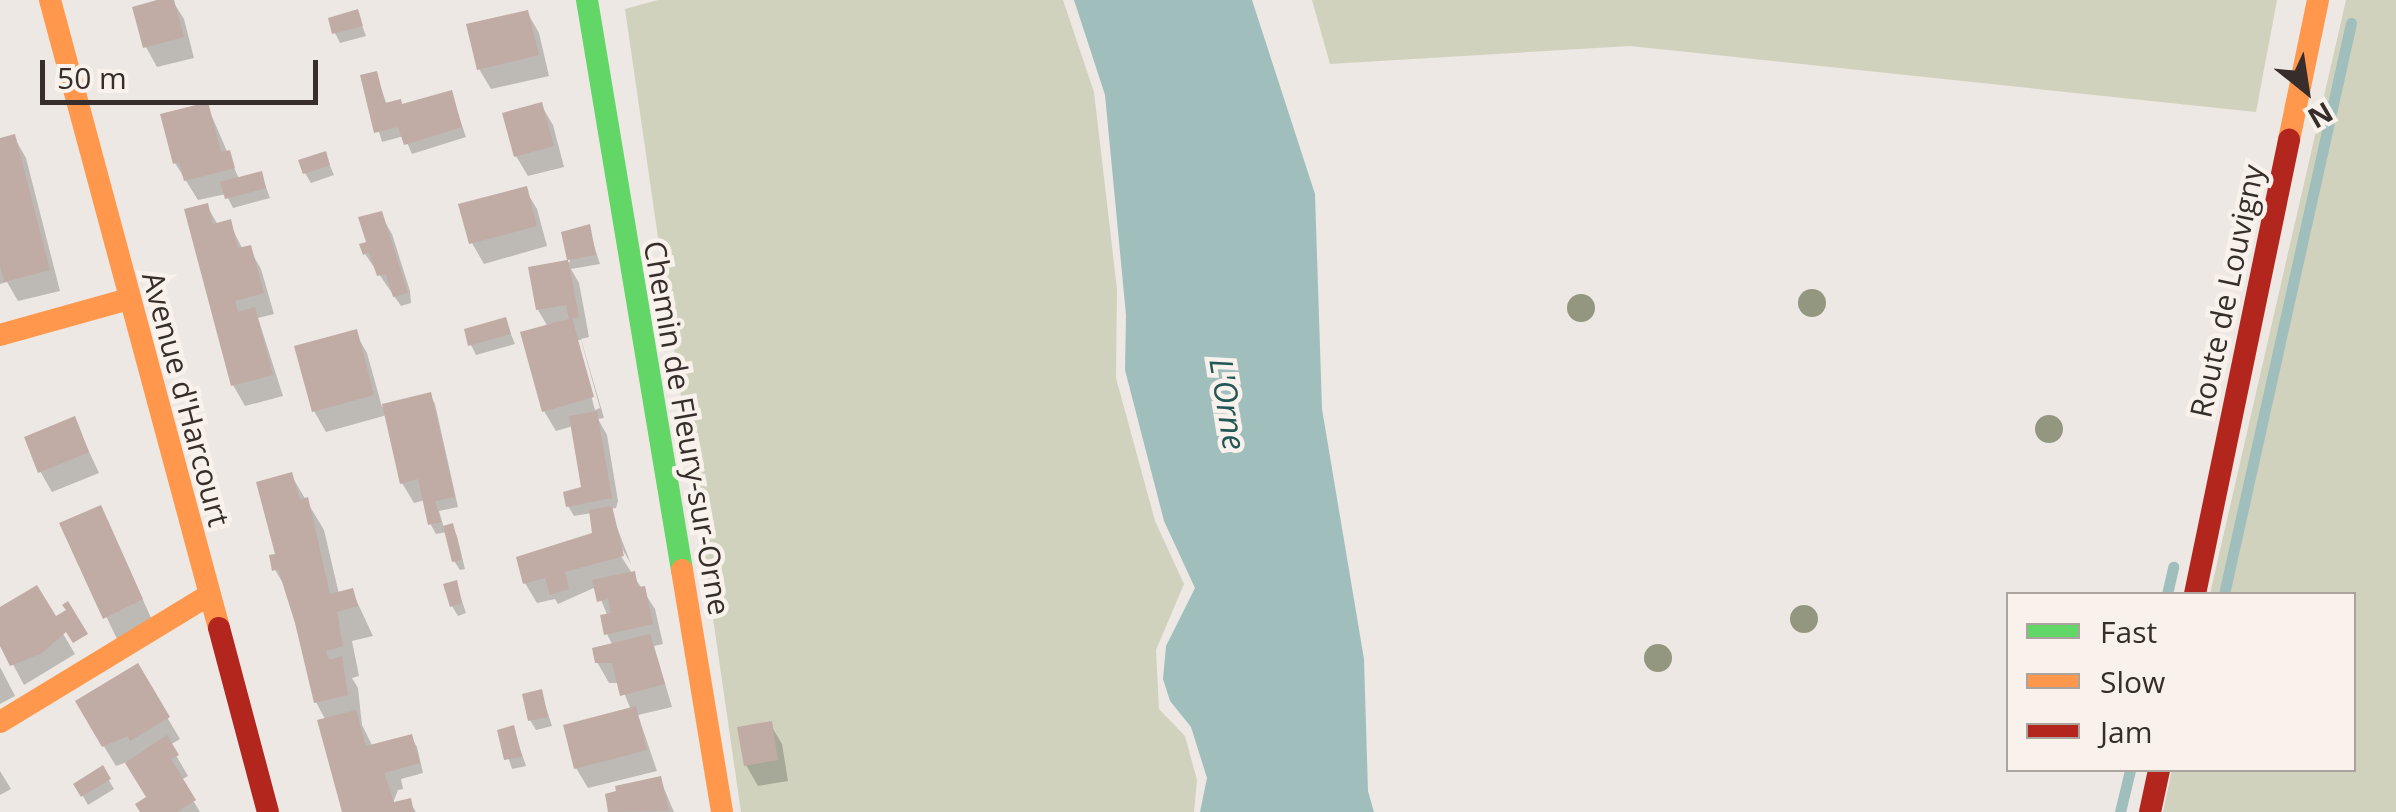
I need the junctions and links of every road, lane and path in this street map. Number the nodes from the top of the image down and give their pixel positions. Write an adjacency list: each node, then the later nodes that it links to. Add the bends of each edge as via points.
1 (50, 0): 4 (street, Avenue d'Harcourt)
2 (587, 0): 11 (street, Chemin de Fleury-sur-Orne)
3 (2318, 0): 6 (street, Route de Louvigny)
4 (129, 299): 5 (street); 7 (street, Avenue d'Harcourt)
5 (0, 335)
6 (2195, 592)
7 (207, 596): 8 (street); 10 (street, Avenue d'Harcourt)
8 (0, 722)
9 (2159, 772): 12 (street)
10 (268, 812)
11 (722, 812)
12 (2150, 812)

